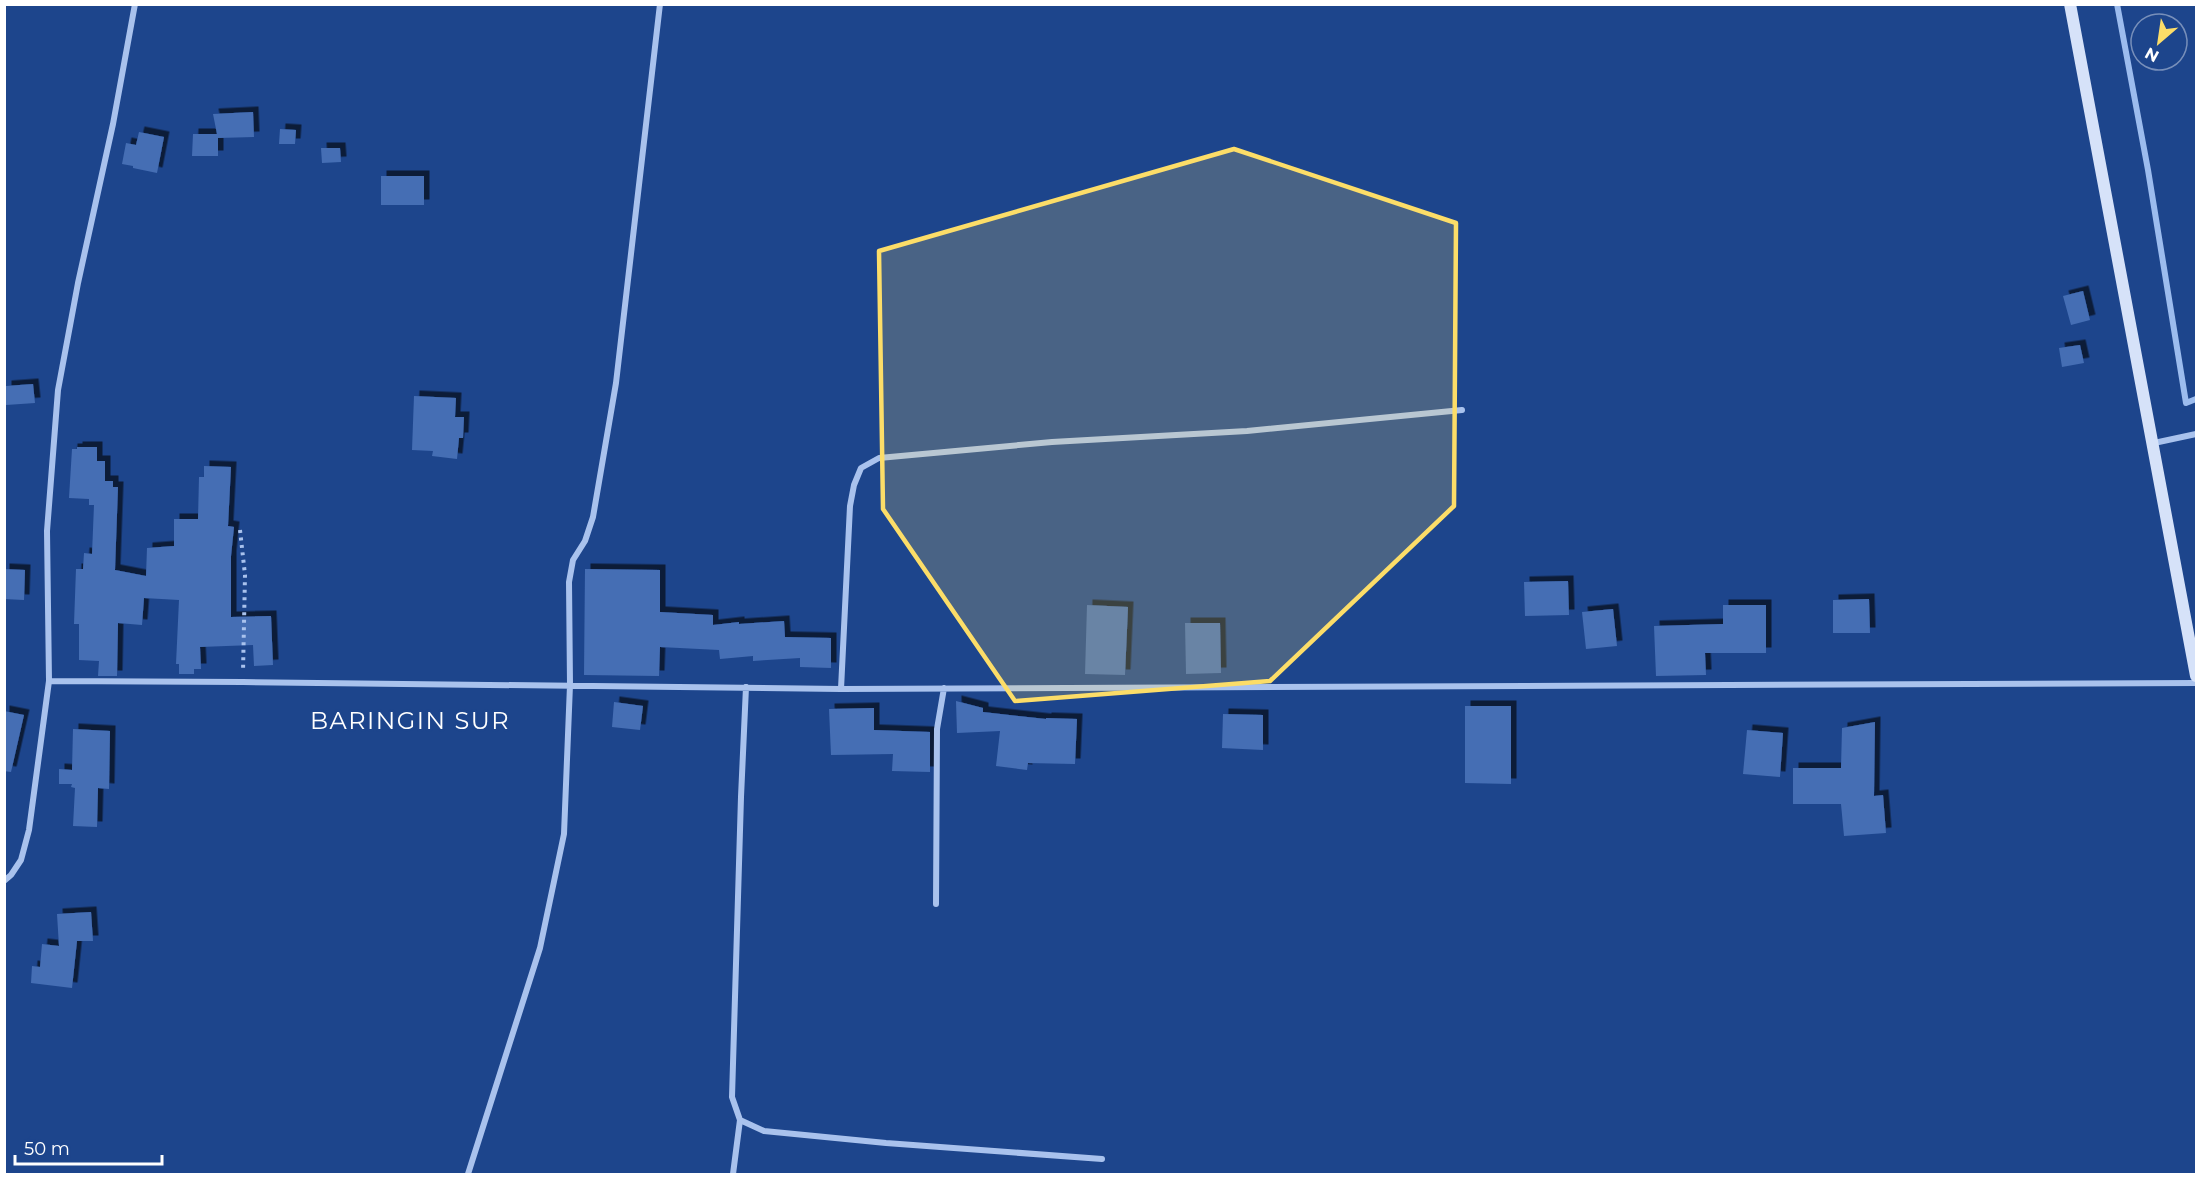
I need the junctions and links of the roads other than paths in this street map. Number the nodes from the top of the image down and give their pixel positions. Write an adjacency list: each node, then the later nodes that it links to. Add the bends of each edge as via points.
1 (135, 4): 8 (street, via 58,390 47,531)
2 (660, 4): 10 (street, via 616,382 594,517 573,560 569,582)
3 (2070, 4): 6 (street)
4 (1462, 410): 13 (street, via 1247,431 1052,442 879,458 861,468 850,506)
5 (2196, 434): 6 (street)
6 (2154, 443): 7 (street)
7 (2196, 676)
8 (50, 681): 10 (street); 14 (street, via 29,830 21,860)
9 (2196, 683): 12 (street)
10 (570, 685): 11 (street); 18 (street, via 564,834 540,948)
11 (746, 687): 13 (street); 16 (street, via 732,1096)
12 (944, 688): 13 (street); 15 (street, via 937,729)
13 (841, 689)
14 (4, 881)
15 (936, 904)
16 (740, 1120): 17 (street, via 764,1131); 19 (street)
17 (1102, 1159)
18 (468, 1174)
19 (733, 1174)

